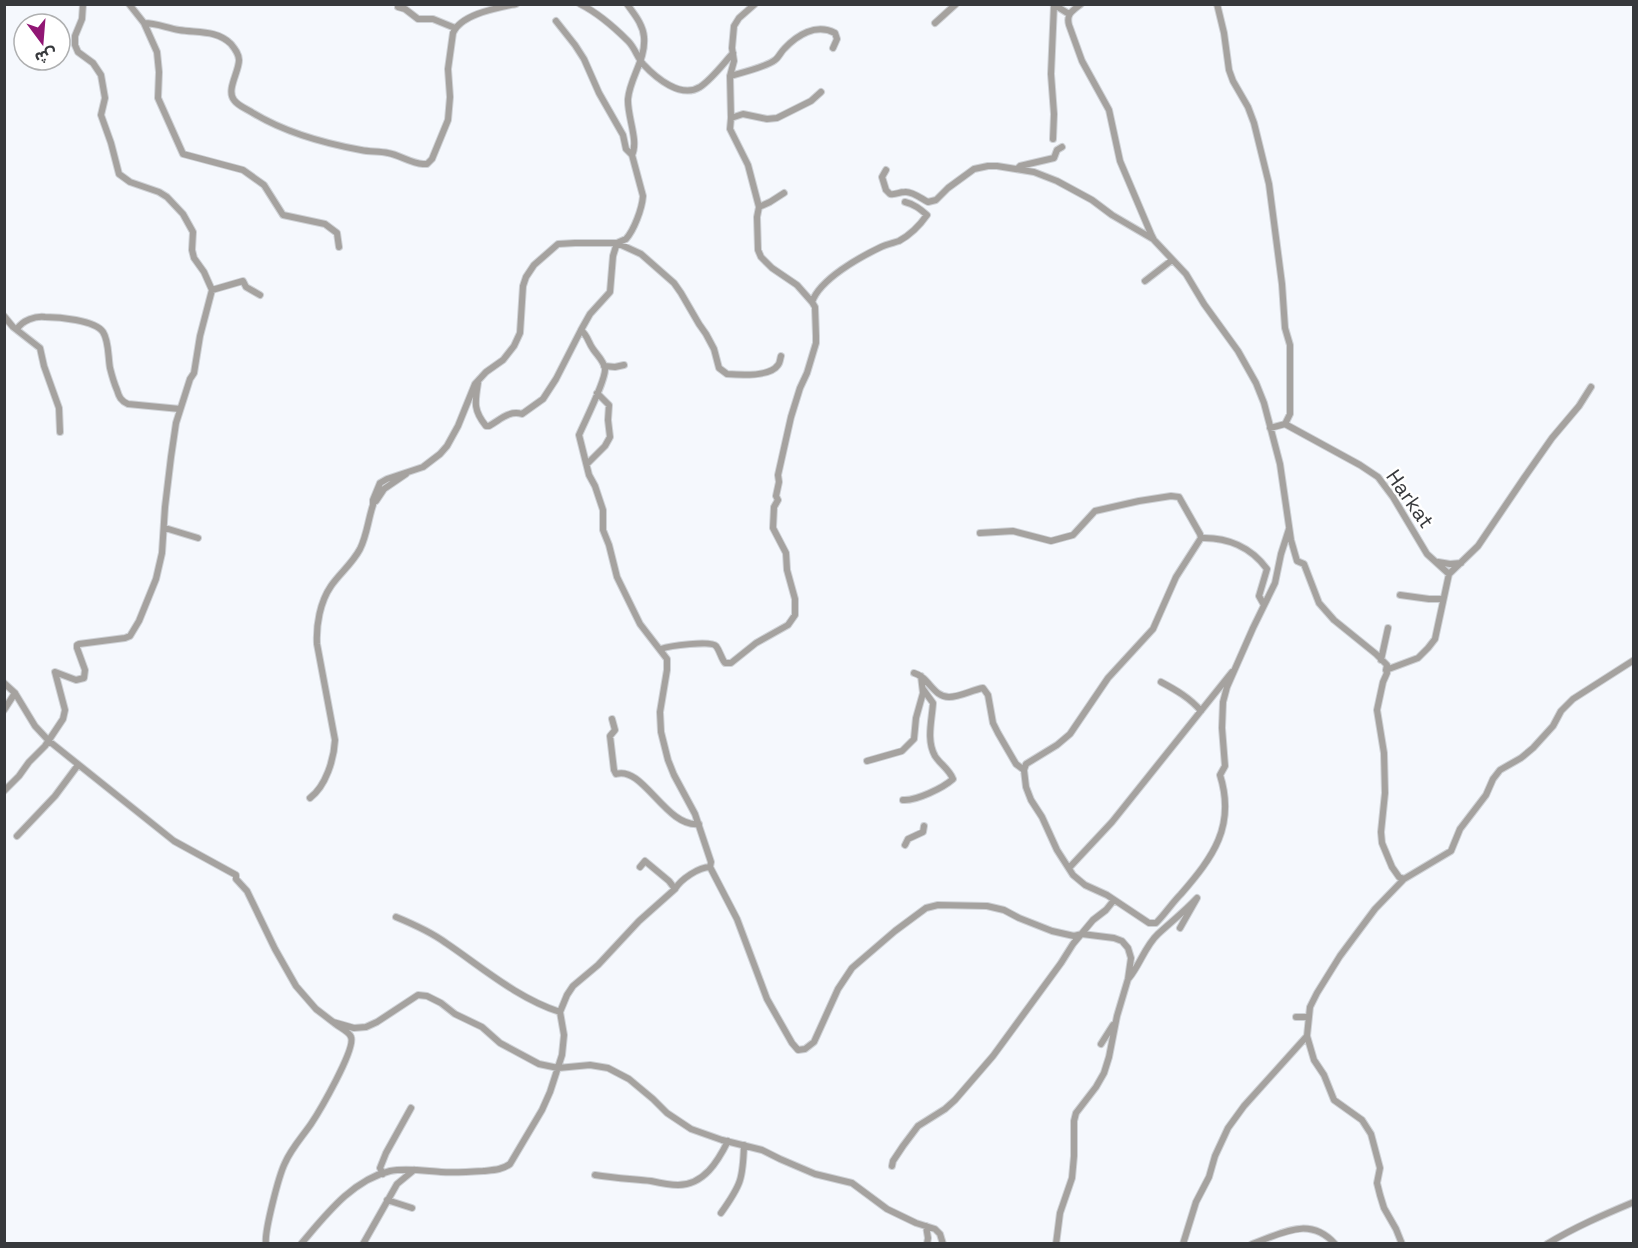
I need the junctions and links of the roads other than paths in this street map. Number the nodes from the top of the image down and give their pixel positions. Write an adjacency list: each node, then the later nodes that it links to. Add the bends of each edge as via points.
1 (83, 4): 36 (street, via 75,45 102,75 105,98 100,115 119,174 167,197 183,214 193,232 194,258)
2 (129, 4): 15 (street)
3 (516, 4): 16 (street, via 475,15)
4 (580, 4): 19 (street, via 634,47)
5 (627, 4): 19 (street, via 644,29)
6 (755, 4): 18 (street, via 734,26)
7 (957, 4): 14 (street)
8 (1081, 4): 12 (street)
9 (1217, 4): 49 (street, via 1229,70 1254,123 1271,199 1290,345 1290,414)
10 (1053, 5): 12 (street); 23 (street)
11 (399, 7): 16 (street, via 418,19 433,19)
12 (1069, 14): 31 (street, via 1082,61 1109,110 1120,161)
13 (556, 21): 25 (street, via 584,59)
14 (935, 22)
15 (144, 23): 16 (street, via 211,33 229,42 239,61 232,98 273,124 301,136 423,164 432,159 448,120 448,69); 33 (street, via 157,52 158,98 183,154 243,170 264,185 283,215 325,224 337,233)
16 (455, 28)
17 (833, 48): 20 (street, via 837,39 834,33 818,29 793,39 776,60)
18 (733, 53): 19 (street, via 700,87 687,90 669,85); 20 (street)
19 (641, 63): 25 (street, via 633,77 628,102 635,149)
20 (730, 76): 22 (street)
21 (821, 92): 22 (street, via 777,118 743,114)
22 (731, 118): 30 (street, via 730,129 748,165)
23 (1053, 139)
24 (1062, 147): 26 (street, via 1054,158)
25 (632, 155): 32 (street, via 642,203 630,234)
26 (1017, 169): 27 (street, via 974,169 936,200 928,202 909,192 890,194 882,177); 31 (street, via 1057,181)
27 (886, 170)
28 (784, 193): 30 (street)
29 (905, 202): 38 (street, via 927,215 902,239 864,256 827,281)
30 (759, 207): 38 (street, via 757,237 761,257)
31 (1154, 240): 34 (street)
32 (617, 243): 41 (street, via 610,292); 42 (street, via 641,254 674,283 714,349 719,368 727,374 771,371); 45 (street, via 558,244 544,255 523,286 518,340 503,360)
33 (339, 246)
34 (1173, 260): 35 (street); 50 (street, via 1252,374)
35 (1145, 281)
36 (212, 290): 37 (street, via 243,281); 48 (street, via 194,373)
37 (260, 295)
38 (812, 302): 65 (street, via 816,343 791,417 772,521 786,553 796,609 792,620 728,664 710,643)
39 (4, 316): 40 (street)
40 (17, 329): 48 (street, via 41,316 96,326 103,332 122,402); 51 (street, via 40,348 59,408)
41 (581, 330): 44 (street); 45 (street, via 543,399 522,414 508,414 486,426 475,405)
42 (782, 356)
43 (624, 365): 44 (street)
44 (604, 366): 47 (street)
45 (479, 379): 82 (street, via 447,446 430,462 380,483 365,538 323,602 317,644 335,740 323,784)
46 (1591, 387): 59 (street, via 1478,546)
47 (597, 393): 52 (street, via 579,435); 52 (street, via 609,405 610,438)
48 (180, 409): 54 (street)
49 (1285, 424): 50 (street); 58 (street, Harkat, via 1378,477 1427,554)
50 (1270, 428): 53 (street)
51 (60, 432)
52 (587, 464): 65 (street, via 603,510 603,530 617,577 640,624)
53 (1290, 525): 63 (street, via 1275,583); 66 (street, via 1297,561 1304,564 1318,603)
54 (165, 528): 56 (street); 77 (street, via 156,579 130,636 77,645 84,678 76,680 55,672 65,714)
55 (980, 533): 57 (street, via 1013,531 1051,541 1073,535 1095,512 1171,496 1179,498)
56 (198, 538)
57 (1201, 538): 63 (street, via 1233,542 1260,560 1267,569 1259,596); 80 (street, via 1176,577 1153,628 1108,678 1070,734 1026,764)
58 (1437, 562): 59 (street); 60 (street, Harkat)
59 (1461, 563): 60 (street)
60 (1449, 574): 62 (street)
61 (1400, 595): 62 (street)
62 (1443, 599): 69 (street, via 1435,639 1428,648 1418,658)
63 (1264, 604): 68 (street)
64 (1388, 628): 66 (street)
65 (661, 649): 84 (street, via 668,662 661,732 674,775)
66 (1382, 660): 69 (street)
67 (1634, 660): 91 (street, via 1572,699 1533,748 1500,770 1460,829 1452,851)
68 (1236, 667): 75 (street); 93 (street, via 1223,702 1225,766 1220,775 1226,803 1218,843 1156,923 1149,923)
69 (1386, 670): 91 (street, via 1377,710 1384,753 1381,832 1392,867)
70 (1161, 681): 75 (street)
71 (4, 683): 73 (street)
72 (923, 689): 78 (street, via 914,739 894,754); 80 (street, via 918,674 940,696 950,698 983,688 988,694 993,723 1012,760); 83 (street, via 933,703 932,750 953,778 938,789)
73 (15, 693): 74 (street); 77 (street)
74 (4, 710)
75 (1201, 711): 90 (street, via 1112,822)
76 (612, 719): 84 (street, via 615,730 610,736 616,774 629,775 678,819)
77 (48, 741): 79 (street); 81 (street)
78 (867, 761)
79 (78, 765): 86 (street); 102 (street, via 174,841 236,875 296,986)
80 (1024, 770): 90 (street, via 1031,800)
81 (4, 791)
82 (310, 798)
83 (903, 800)
84 (699, 825): 89 (street)
85 (924, 826): 87 (street, via 923,832 908,839)
86 (17, 836)
87 (905, 845)
88 (640, 867): 92 (street, via 645,861)
89 (710, 867): 92 (street, via 698,870); 96 (street, via 737,919 767,999 794,1047 800,1050 814,1042 838,989 852,969 926,908 938,904 987,906 1052,931)
90 (1069, 868): 93 (street, via 1085,885)
91 (1404, 879): 101 (street, via 1375,909 1340,956 1313,1000)
92 (675, 889): 98 (street, via 573,986)
93 (1114, 900): 96 (street)
94 (396, 917): 98 (street, via 445,942 530,1000)
95 (1180, 928): 97 (street, via 1197,898 1158,934)
96 (1082, 934): 97 (street, via 1124,943 1131,958); 109 (street, via 993,1056 955,1100 918,1126)
97 (1128, 980): 99 (street)
98 (560, 1012): 105 (street, via 564,1035)
99 (1117, 1016): 104 (street); 123 (street, via 1104,1073 1074,1120 1072,1178 1059,1213)
100 (1296, 1017): 101 (street)
101 (1309, 1017): 103 (street)
102 (333, 1022): 105 (street, via 366,1027 421,994 539,1064); 118 (street, via 351,1036 350,1049 285,1163)
103 (1307, 1036): 124 (street, via 1228,1128 1196,1202); 127 (street, via 1334,1100 1362,1120 1371,1134 1380,1168 1380,1195)
104 (1101, 1044)
105 (558, 1068): 107 (street, via 590,1065 618,1072 685,1125); 110 (street, via 542,1110 507,1167 471,1172)
106 (411, 1108): 111 (street, via 380,1168)
107 (728, 1141): 108 (street); 112 (street, via 718,1161 691,1183 664,1184)
108 (744, 1144): 116 (street, via 742,1176 737,1191); 117 (street, via 816,1174 852,1183 886,1209)
109 (892, 1166)
110 (414, 1170): 111 (street); 113 (street, via 397,1184)
111 (383, 1174): 119 (street, via 346,1196)
112 (595, 1175)
113 (387, 1200): 115 (street); 120 (street)
114 (1634, 1202): 128 (street)
115 (412, 1208)
116 (721, 1213)
117 (926, 1226): 121 (street); 122 (street, via 938,1232)
118 (266, 1244)
119 (301, 1244)
120 (363, 1244)
121 (927, 1244)
122 (943, 1244)
123 (1056, 1244)
124 (1183, 1244)
125 (1252, 1244): 126 (street, via 1303,1228 1322,1233)
126 (1335, 1244)
127 (1402, 1244)
128 (1546, 1244)

